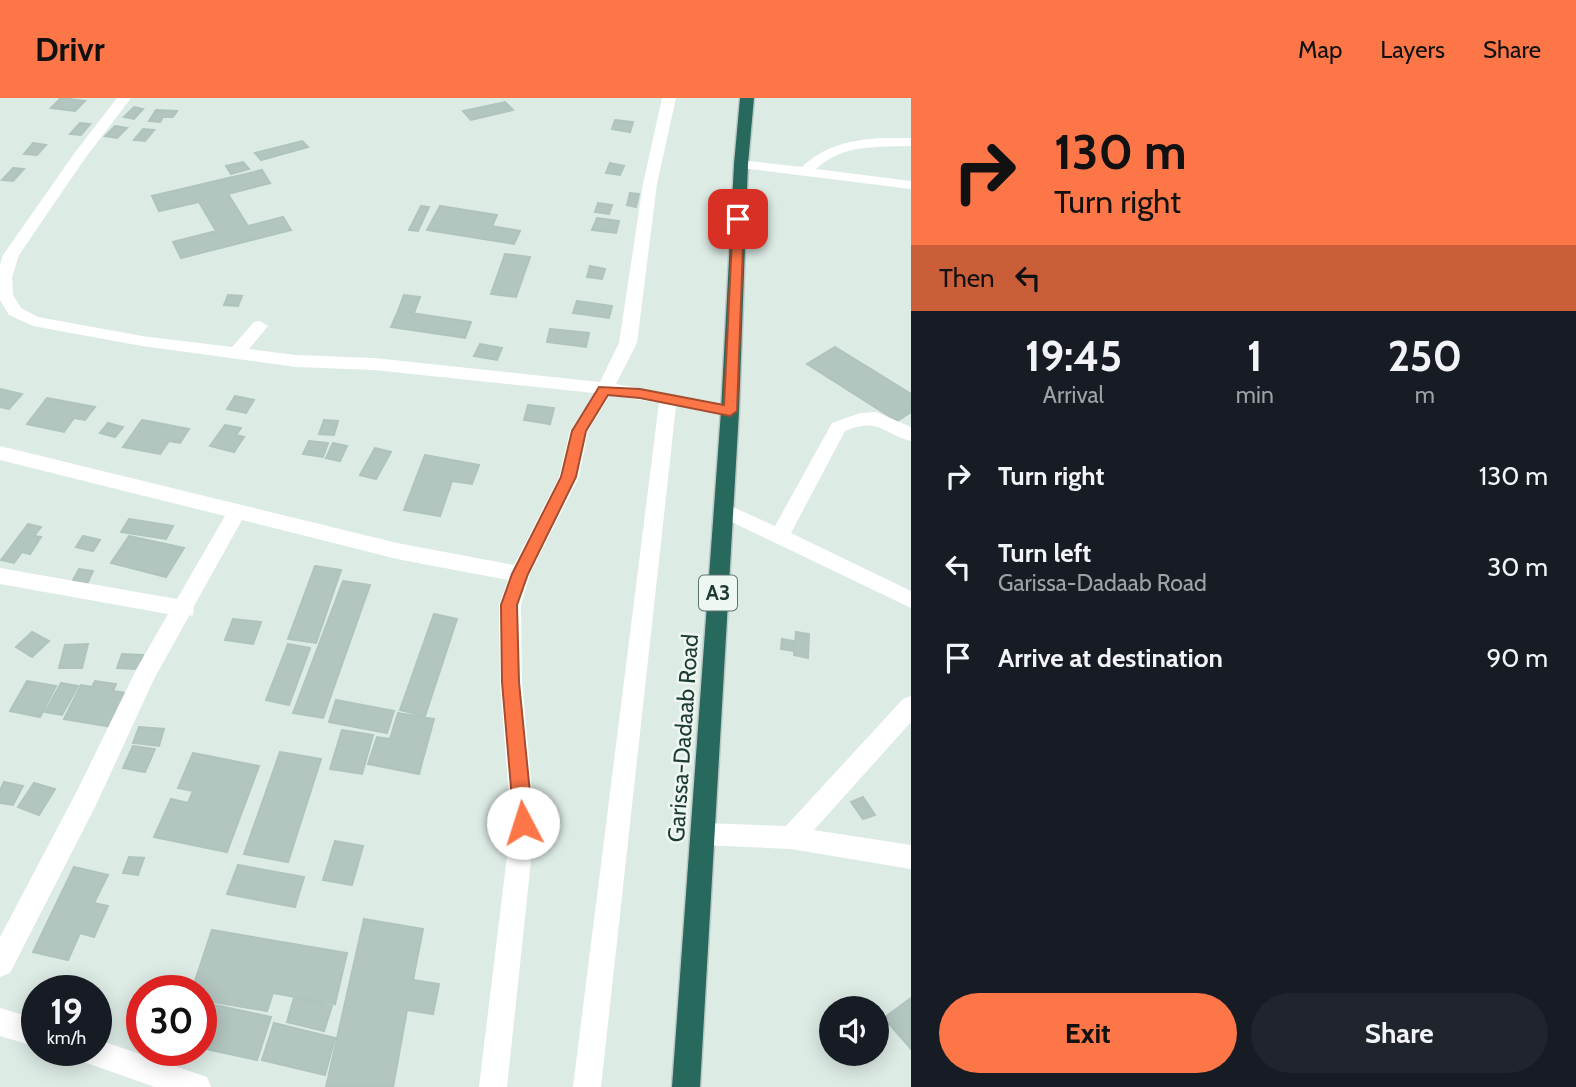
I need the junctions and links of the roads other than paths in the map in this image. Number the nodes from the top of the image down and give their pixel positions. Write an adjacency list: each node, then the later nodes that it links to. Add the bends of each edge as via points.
1 (124, 98): 9 (street, via 11,255 4,277 5,295 15,312 33,321)
2 (669, 98): 10 (street, via 650,184 628,343)
3 (747, 98): 5 (highway, Garissa-Dadaab Road / A3)
4 (911, 142): 6 (street, via 853,144 817,158)
5 (741, 164): 6 (street); 12 (highway, Garissa-Dadaab Road / A3)
6 (804, 173): 7 (street)
7 (911, 185)
8 (260, 326): 9 (street)
9 (236, 354): 10 (street, via 429,368)
10 (604, 391): 11 (street); 18 (street, via 579,431 569,477)
11 (668, 399): 12 (street); 32 (street)
12 (730, 411): 15 (highway, Garissa-Dadaab Road / A3)
13 (911, 435): 17 (street, via 876,416 838,426)
14 (0, 453): 16 (street)
15 (724, 510): 17 (street); 23 (highway, Garissa-Dadaab Road / A3)
16 (236, 513): 18 (street); 21 (street)
17 (779, 537): 20 (street)
18 (520, 574): 31 (street, via 509,605 523,823)
19 (0, 576): 21 (street)
20 (911, 600)
21 (185, 609): 26 (street, via 145,676)
22 (911, 706): 24 (street)
23 (703, 834): 24 (street); 33 (highway, Garissa-Dadaab Road / A3)
24 (791, 838): 25 (street)
25 (911, 857)
26 (0, 964)
27 (0, 1021): 28 (street)
28 (21, 1028)
29 (112, 1058): 30 (street)
30 (197, 1087)
31 (493, 1087)
32 (587, 1087)
33 (686, 1087)

